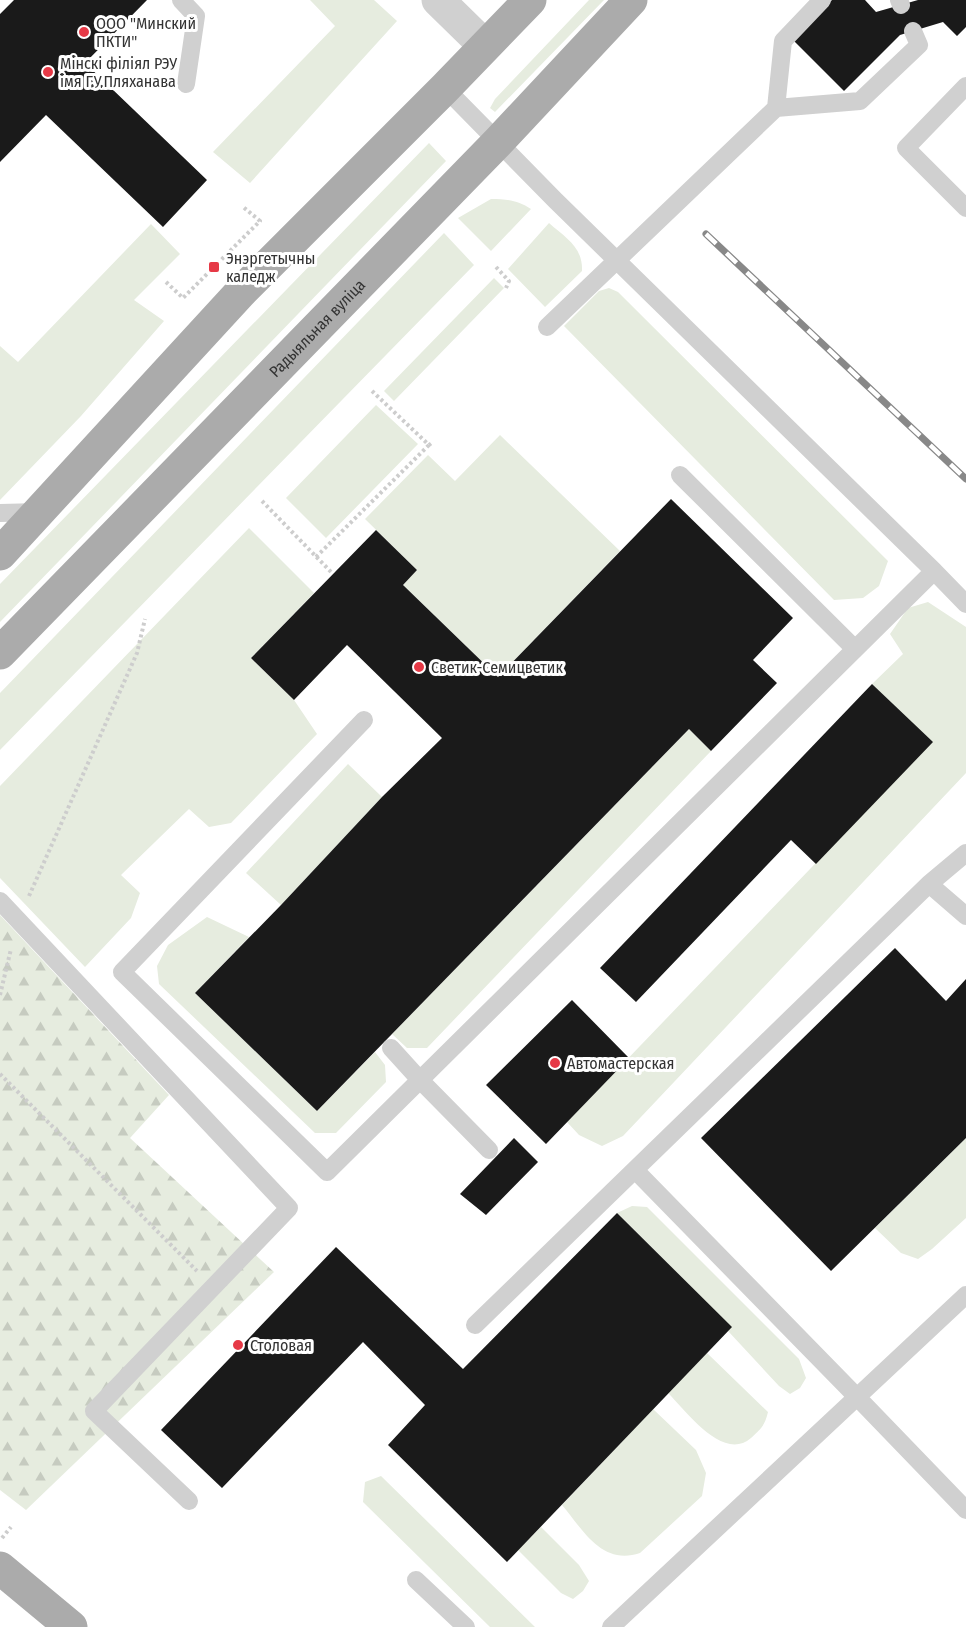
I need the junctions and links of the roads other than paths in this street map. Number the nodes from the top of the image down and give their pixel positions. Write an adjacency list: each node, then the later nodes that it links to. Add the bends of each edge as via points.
1 (181, 0): 8 (lane, via 196,16)
2 (438, 0): 7 (street)
3 (530, 0): 7 (main road)
4 (631, 0): 12 (main road, Радыяльная вуліца)
5 (822, 0): 11 (lane, via 783,41)
6 (913, 31): 11 (lane, via 919,45 860,101)
7 (485, 46): 10 (main road)
8 (186, 84)
9 (966, 86): 13 (lane, via 906,148)
10 (446, 88): 12 (lane); 17 (main road, via 240,293)
11 (776, 108): 14 (lane)
12 (498, 142): 14 (lane); 23 (main road, Радыяльная вуліца)
13 (966, 208)
14 (617, 260): 15 (lane); 20 (lane)
15 (547, 327)
16 (680, 475): 22 (lane)
17 (40, 512): 18 (lane); 19 (main road)
18 (0, 513)
19 (0, 554)
20 (934, 571): 21 (lane); 22 (lane)
21 (966, 604)
22 (855, 649): 30 (lane)
23 (0, 653)
24 (364, 720): 30 (lane, via 122,972 327,1172)
25 (966, 853): 26 (lane)
26 (929, 884): 28 (lane); 32 (lane)
27 (0, 901): 37 (lane, via 289,1208 94,1411)
28 (966, 916)
29 (391, 1048): 30 (lane)
30 (420, 1080): 31 (lane)
31 (489, 1150)
32 (635, 1170): 34 (lane); 35 (lane)
33 (966, 1296): 35 (lane)
34 (475, 1325)
35 (857, 1397): 36 (lane); 42 (lane)
36 (962, 1499)
37 (189, 1501)
38 (0, 1568): 40 (main road)
39 (416, 1580): 41 (lane)
40 (71, 1627)
41 (466, 1627)
42 (612, 1627)

